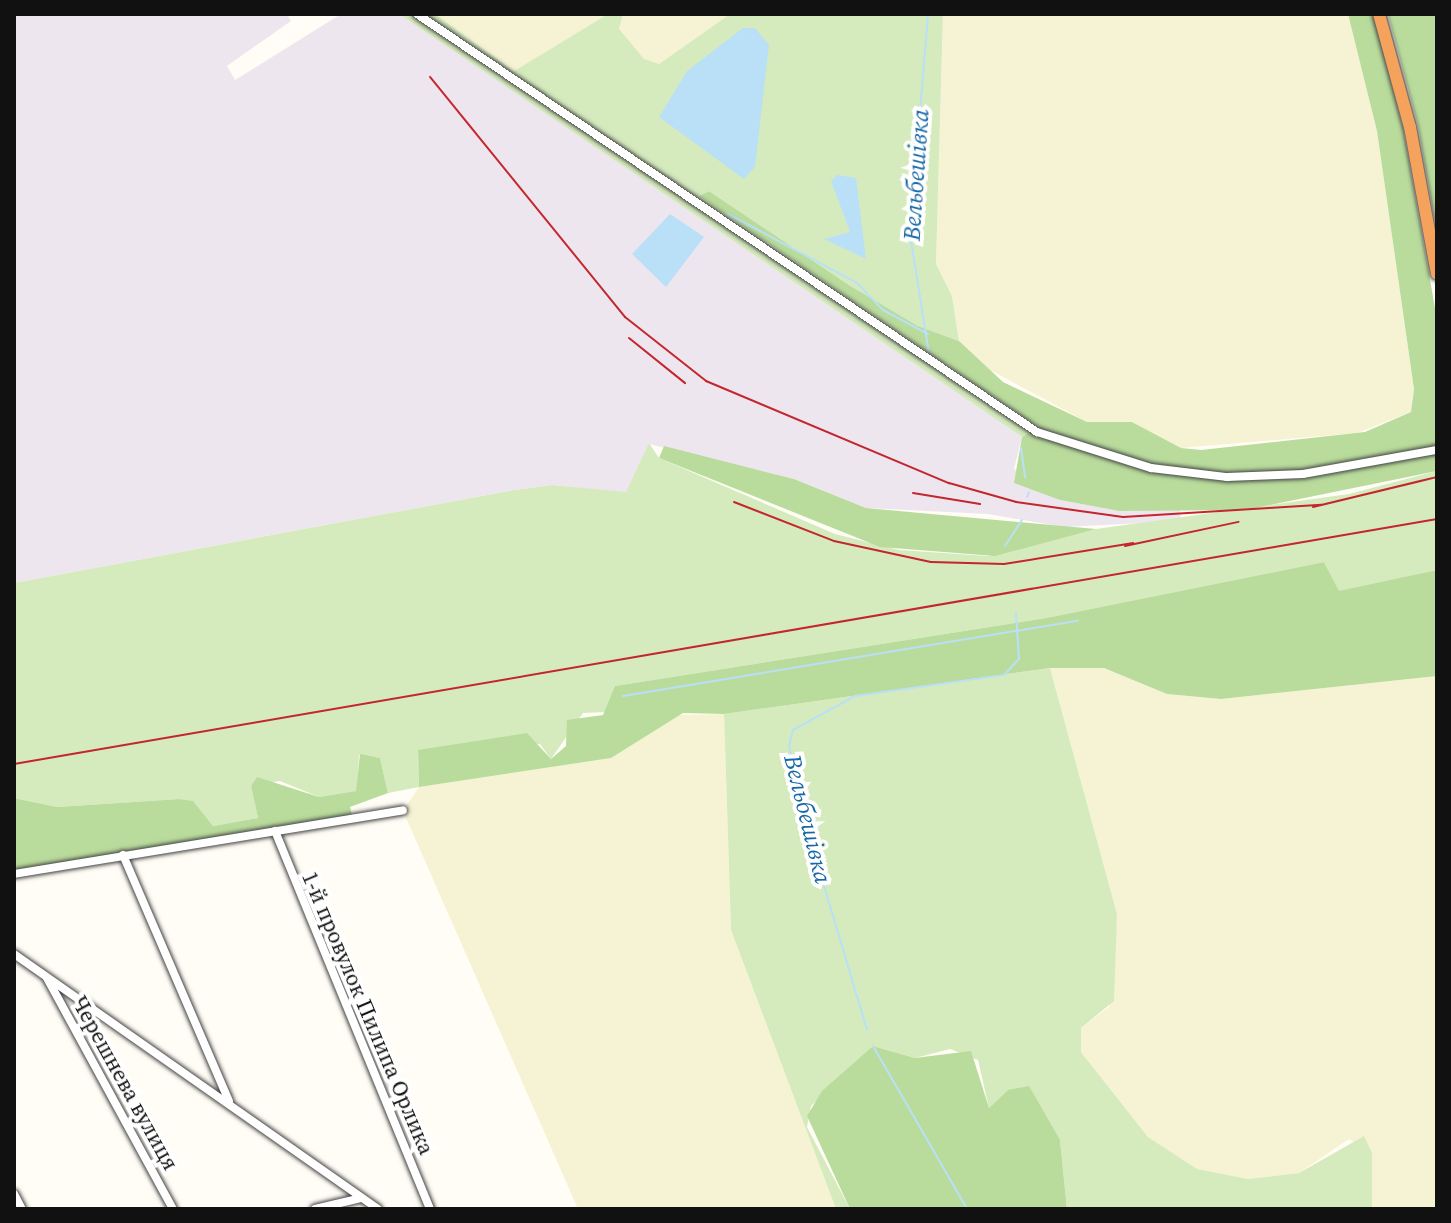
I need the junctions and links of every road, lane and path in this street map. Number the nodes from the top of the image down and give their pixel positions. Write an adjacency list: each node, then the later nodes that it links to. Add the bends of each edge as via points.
1 (417, 14): 4 (street, via 1037,432 1151,468 1227,477 1303,474)
2 (1379, 14): 3 (highway, via 1410,127)
3 (1437, 274)
4 (1437, 450)
5 (403, 810): 6 (street)
6 (275, 831): 7 (street); 19 (street, 1-й провулок Пилипа Орлика)
7 (123, 855): 8 (street); 11 (street)
8 (14, 874)
9 (14, 954): 10 (street)
10 (45, 974): 11 (street); 16 (street, Черешнева вулиця)
11 (229, 1102): 13 (street)
12 (14, 1194): 15 (street)
13 (361, 1198): 14 (street); 18 (street)
14 (326, 1208): 17 (street)
15 (22, 1209)
16 (173, 1209)
17 (315, 1209)
18 (378, 1209)
19 (430, 1209)

